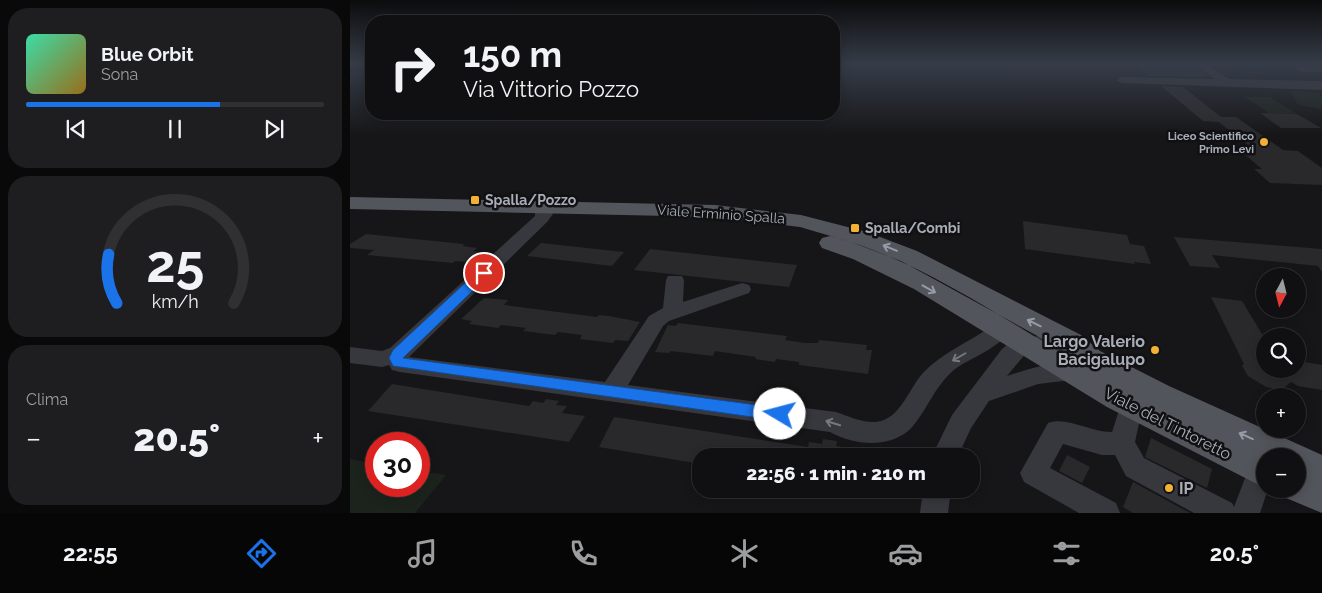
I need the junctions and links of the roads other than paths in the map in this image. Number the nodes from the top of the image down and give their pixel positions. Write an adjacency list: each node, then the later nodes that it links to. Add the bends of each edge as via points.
1 (350, 203): 2 (main road, Viale Erminio Spalla)
2 (542, 213): 3 (main road, Viale Erminio Spalla); 7 (main road, Viale Erminio Spalla, one-way to 7, via 731,225 807,236 882,264); 9 (street); 11 (main road, Viale Erminio Spalla, one-way to 2, via 1071,342 916,260 870,240 830,228 736,212)
3 (350, 216)
4 (675, 280): 6 (street)
5 (742, 289): 6 (street)
6 (673, 312): 12 (street, via 656,321)
7 (1000, 330): 8 (main road, Viale Erminio Spalla); 12 (street, one-way to 12, via 940,370 926,384 906,418 893,428 878,432 852,430 836,422)
8 (1022, 344): 11 (main road, Viale Erminio Spalla); 13 (street, via 1010,355)
9 (398, 354): 10 (street, via 382,359); 12 (street, via 396,358 400,364)
10 (350, 355)
11 (1081, 365): 13 (street, via 1037,375); 14 (main road, Viale del Tintoretto); 17 (main road, Viale del Tintoretto, one-way to 11)
12 (611, 392)
13 (983, 394): 16 (street, via 960,422)
14 (1131, 405): 15 (street); 19 (main road, Viale del Tintoretto)
15 (1122, 443): 26 (street, via 1102,444 1057,431 1033,472); 27 (street, via 1135,467)
16 (949, 448)
17 (1272, 448)
18 (1306, 463): 20 (main road)
19 (1256, 467)
20 (1322, 470)
21 (1256, 488): 28 (street)
22 (1306, 490): 23 (main road)
23 (1322, 497)
24 (936, 498): 25 (street)
25 (934, 513)
26 (1106, 513)
27 (1222, 513)
28 (1246, 513)

